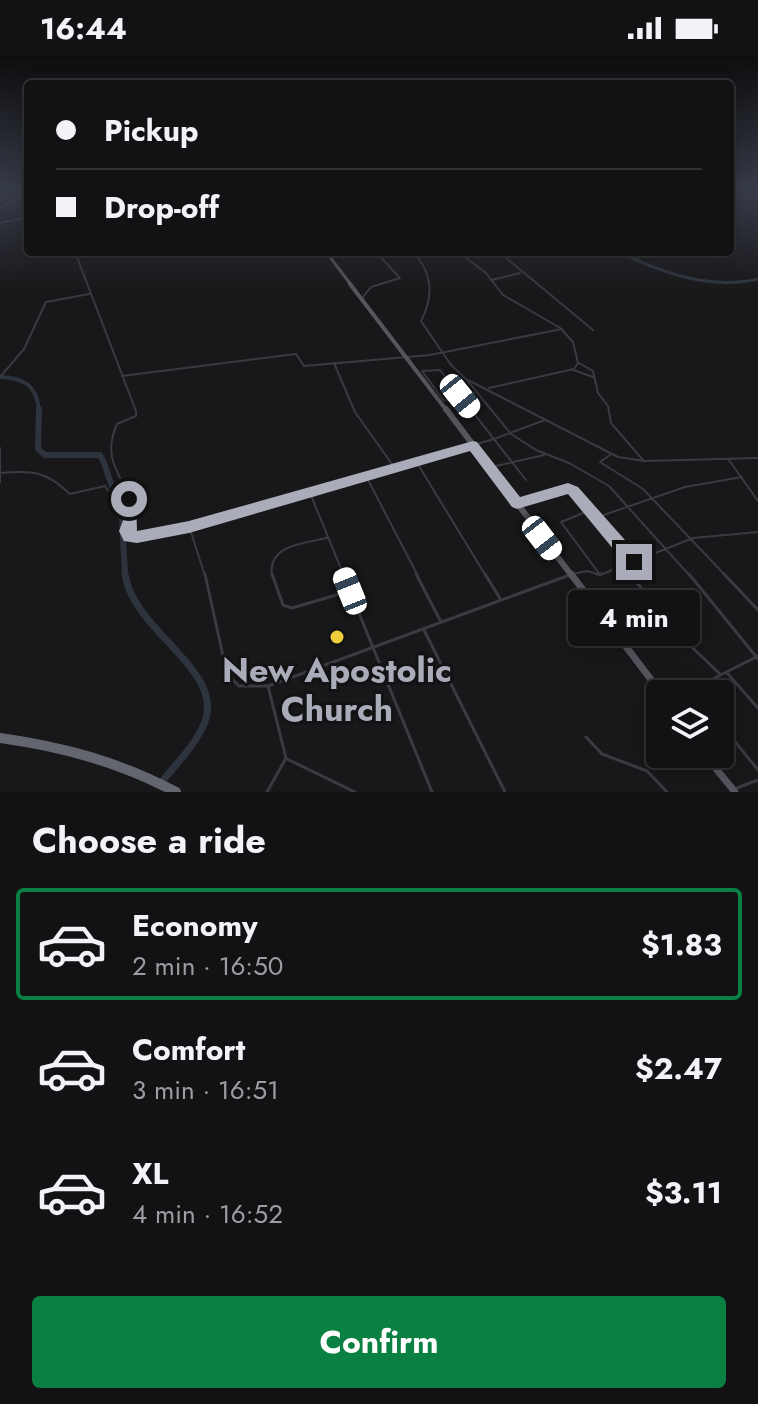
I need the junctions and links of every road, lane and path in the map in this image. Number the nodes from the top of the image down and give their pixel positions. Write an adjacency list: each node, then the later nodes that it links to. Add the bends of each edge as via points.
1 (76, 256): 9 (street)
2 (329, 256): 10 (main road)
3 (380, 256): 10 (street, via 400,278 369,288)
4 (416, 256): 13 (street, via 430,274 430,308 421,321)
5 (463, 256): 8 (street)
6 (503, 256): 7 (street)
7 (521, 272): 8 (street); 12 (street)
8 (490, 280): 11 (street, via 507,298)
9 (90, 293): 18 (street); 19 (street, via 46,302 25,347)
10 (362, 297): 14 (main road)
11 (562, 329): 13 (street); 16 (street, via 572,339)
12 (593, 330)
13 (443, 352): 14 (street); 21 (street)
14 (405, 355): 15 (street); 25 (main road)
15 (334, 363): 18 (street, via 302,365 296,354); 38 (street, via 355,412)
16 (578, 363): 17 (street); 20 (street, via 593,371)
17 (572, 370): 20 (street); 22 (street)
18 (122, 376): 52 (street, via 137,416 117,424 109,452 129,499)
19 (0, 377)
20 (594, 378): 35 (street, via 611,423)
21 (466, 379): 22 (street); 23 (street)
22 (487, 389): 26 (street)
23 (476, 392): 24 (street); 27 (street)
24 (460, 396): 25 (street); 25 (street, via 439,369 422,371); 28 (street)
25 (442, 402): 29 (main road)
26 (545, 420): 27 (street); 32 (street)
27 (511, 434): 28 (street); 31 (street)
28 (495, 439): 29 (street); 37 (street)
29 (473, 445): 36 (street); 39 (main road)
30 (0, 448): 40 (street)
31 (545, 454): 37 (street); 49 (street, via 605,482)
32 (610, 455): 35 (street); 46 (street, via 600,462)
33 (758, 458): 34 (street)
34 (728, 459): 35 (street); 42 (street)
35 (644, 461)
36 (417, 462): 38 (street); 63 (street)
37 (513, 462): 39 (street); 43 (street)
38 (395, 468): 41 (street)
39 (491, 468): 48 (main road)
40 (0, 473): 44 (street); 52 (street, via 51,476 70,494 105,486)
41 (365, 475): 45 (street); 65 (street)
42 (742, 477): 46 (street, via 685,487); 47 (street)
43 (526, 480)
44 (0, 482)
45 (309, 492): 53 (street); 55 (street)
46 (655, 500): 49 (street); 56 (street)
47 (758, 501)
48 (517, 503): 50 (street, via 570,489); 60 (main road)
49 (628, 507): 51 (street); 57 (street)
50 (590, 510): 51 (street); 61 (street, via 561,522)
51 (595, 518): 58 (street)
52 (127, 527): 53 (street, via 133,537)
53 (189, 527): 73 (street, via 211,594 227,674 242,688)
54 (758, 532): 56 (street)
55 (328, 538): 62 (street); 62 (street, via 272,555 280,600 292,608)
56 (693, 538): 57 (street); 64 (street)
57 (668, 549): 58 (street); 68 (street)
58 (634, 562): 59 (street)
59 (624, 567): 61 (street); 70 (street, via 676,632)
60 (571, 574): 61 (street); 63 (street); 71 (main road)
61 (600, 575)
62 (350, 591): 67 (street)
63 (501, 600): 65 (street)
64 (758, 610)
65 (441, 622): 66 (street)
66 (423, 629): 67 (street); 87 (street)
67 (374, 647): 73 (street); 86 (street)
68 (757, 657): 69 (street)
69 (726, 671): 70 (street); 74 (street)
70 (720, 674): 72 (street)
71 (651, 680)
72 (711, 680)
73 (268, 686): 78 (street)
74 (758, 708)
75 (586, 737): 88 (street, via 602,754 647,771)
76 (0, 738): 82 (highway, via 98,755)
77 (734, 740): 80 (street)
78 (286, 758): 84 (street); 85 (street)
79 (715, 768): 83 (main road)
80 (758, 770)
81 (758, 780): 83 (street)
82 (174, 791)
83 (732, 791)
84 (267, 792)
85 (355, 792)
86 (432, 792)
87 (505, 792)
88 (667, 792)

